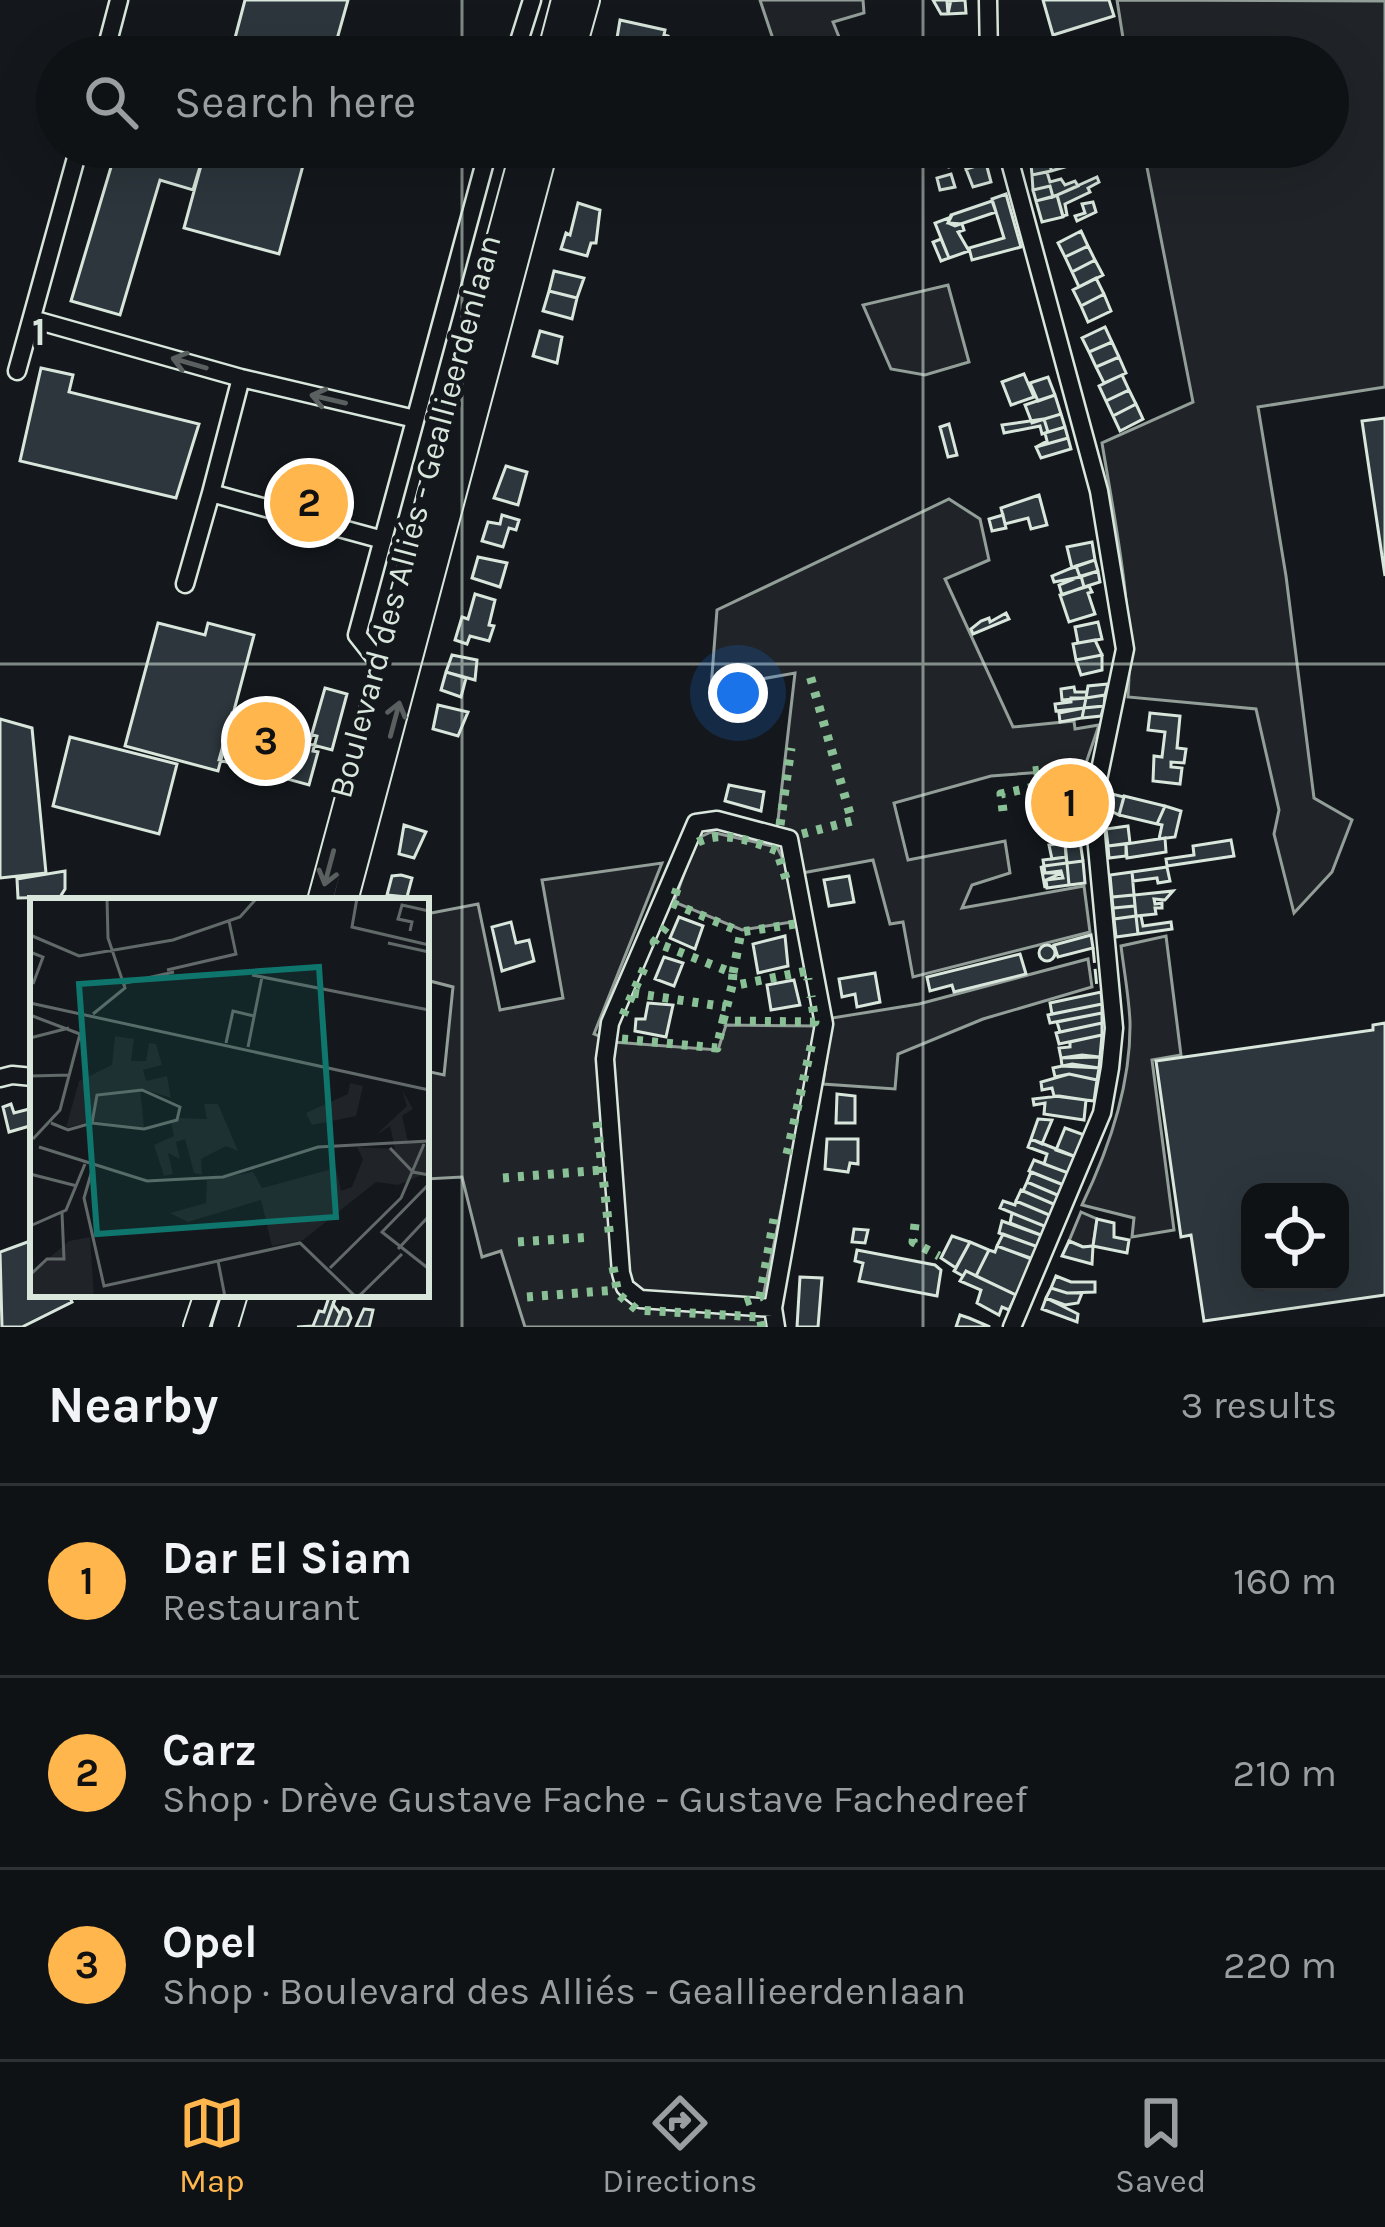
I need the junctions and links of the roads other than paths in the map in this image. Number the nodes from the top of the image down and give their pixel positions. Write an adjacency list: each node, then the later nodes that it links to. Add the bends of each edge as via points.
1 (119, 0): 6 (street)
2 (532, 0): 7 (street)
3 (564, 0): 8 (highway)
4 (587, 0): 9 (highway)
5 (988, 0): 10 (street)
6 (110, 36)
7 (521, 36)
8 (554, 36)
9 (577, 36)
10 (989, 36)
11 (73, 168): 16 (street)
12 (483, 168): 19 (street)
13 (518, 168): 23 (highway, Boulevard des Alliés - Geallieerdenlaan)
14 (540, 168): 25 (highway, Boulevard des Alliés - Geallieerdenlaan, one-way to 14)
15 (1012, 168): 31 (street, via 1099,491 1125,649 1093,804 1114,1028 1110,1068 1102,1113)
16 (32, 319): 17 (street); 18 (street, one-way to 16)
17 (17, 371)
18 (242, 378): 19 (street, one-way to 18); 20 (street)
19 (415, 419): 21 (street)
20 (211, 493): 21 (street); 22 (street)
21 (382, 540): 23 (street, via 357,635)
22 (185, 584)
23 (383, 668): 24 (highway, Boulevard des Alliés - Geallieerdenlaan, one-way to 24)
24 (321, 898)
25 (346, 898)
26 (30, 1077): 27 (street)
27 (0, 1078)
28 (234, 1297): 30 (highway)
29 (774, 1318): 29 (street, via 824,1024 789,839 716,820 696,823 610,1023 605,1059 621,1273 640,1299)
30 (225, 1327)
31 (1012, 1327)

